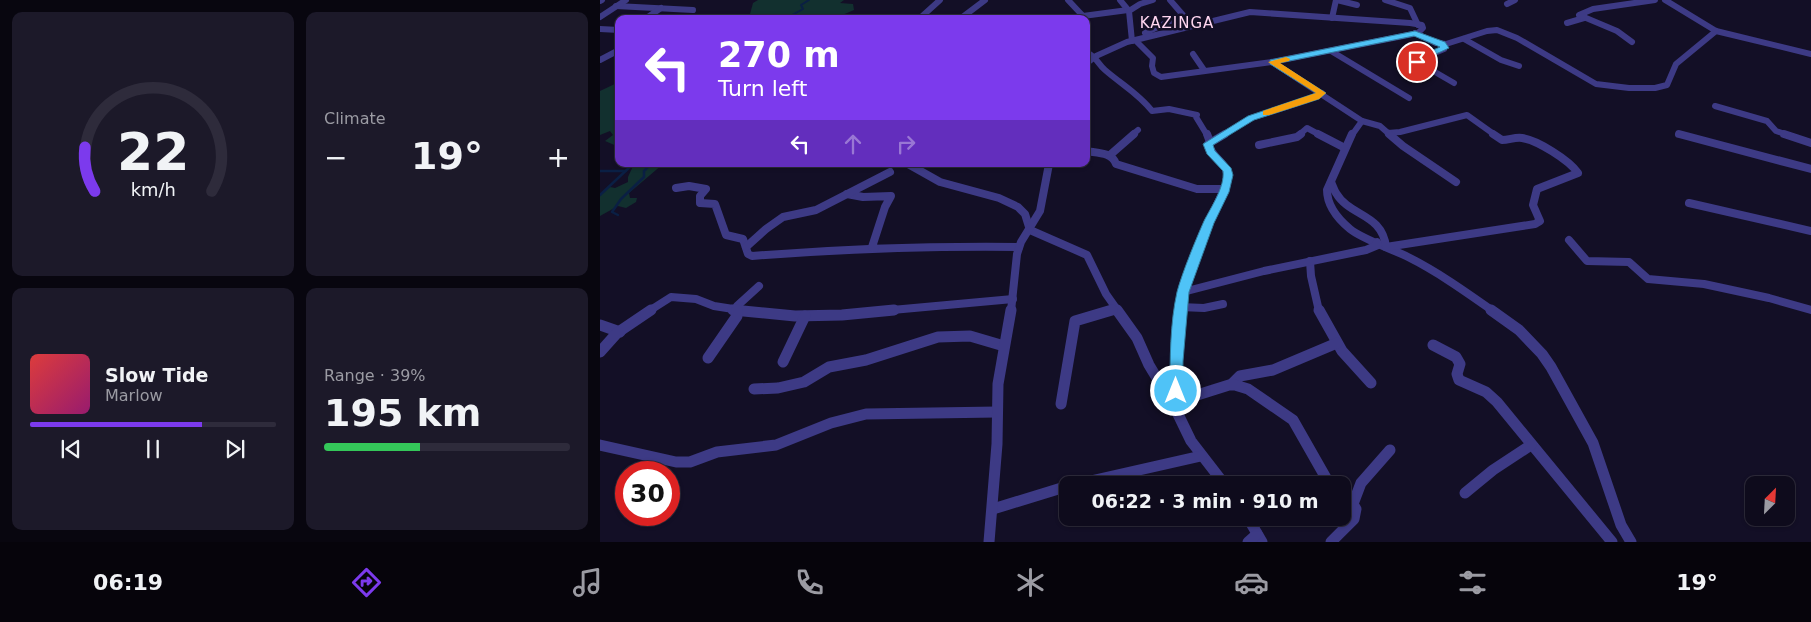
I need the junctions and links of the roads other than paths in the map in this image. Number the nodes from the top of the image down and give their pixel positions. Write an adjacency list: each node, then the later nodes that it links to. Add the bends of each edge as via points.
1 (626, 0): 16 (street)
2 (940, 0): 21 (street)
3 (985, 0): 22 (street)
4 (1068, 0): 23 (street)
5 (1120, 0): 19 (street)
6 (1153, 0): 19 (street)
7 (1170, 0): 34 (street, via 1183,15)
8 (1336, 0): 15 (street); 26 (street)
9 (1385, 0): 29 (street, via 1410,8)
10 (1514, 0): 14 (street)
11 (1655, 0): 13 (street)
12 (1665, 0): 32 (street)
13 (1640, 1): 27 (street, via 1593,9 1579,15)
14 (1507, 4)
15 (1357, 5)
16 (616, 6): 17 (street); 24 (street)
17 (661, 8): 18 (street); 20 (street)
18 (693, 10)
19 (1129, 11): 25 (street); 34 (street)
20 (648, 15)
21 (923, 15)
22 (965, 15)
23 (1078, 15)
24 (600, 17)
25 (1090, 17)
26 (1332, 18): 29 (street); 34 (street, via 1250,12)
27 (1584, 18): 28 (street); 36 (street, via 1617,31)
28 (1567, 23)
29 (1418, 25): 33 (street, via 1423,28)
30 (600, 29): 31 (street)
31 (615, 30)
32 (1716, 30): 35 (street, via 1673,67 1673,75 1667,85 1655,88 1614,87 1591,82 1500,31 1487,31); 42 (street)
33 (1415, 33): 37 (street); 38 (street)
34 (1133, 39): 43 (street); 49 (street, via 1153,58 1155,76)
35 (1464, 39): 37 (street); 48 (street, via 1501,60)
36 (1632, 42)
37 (1442, 44): 50 (street, via 1444,49 1416,60)
38 (1331, 51): 47 (street); 52 (street)
39 (615, 52): 45 (street)
40 (1090, 54): 43 (street)
41 (1193, 54): 49 (street)
42 (1811, 54)
43 (1094, 56): 44 (street); 46 (street); 58 (street, via 1098,65 1134,91 1152,111 1179,109 1197,115)
44 (1090, 58)
45 (600, 60)
46 (1090, 60)
47 (1272, 62): 49 (street); 51 (street)
48 (1519, 66)
49 (1204, 70)
50 (1454, 84)
51 (1322, 93): 54 (street); 58 (street, via 1251,118)
52 (1409, 98)
53 (1715, 106): 59 (street, via 1767,121 1776,131)
54 (1362, 121): 56 (street, via 1378,125); 61 (street)
55 (1138, 130): 63 (street)
56 (1388, 133): 69 (street); 77 (street, via 1466,115 1502,140 1521,138 1536,144 1572,165 1578,173 1537,189 1533,205 1540,221 1535,224)
57 (1679, 134): 66 (street)
58 (1210, 142): 71 (street, via 1208,148 1227,171)
59 (1811, 143)
60 (1259, 145): 61 (street, via 1297,137 1307,128)
61 (1345, 148): 68 (street)
62 (1090, 152): 63 (street)
63 (1110, 155): 71 (street, via 1116,164 1125,168 1197,189)
64 (912, 167): 74 (street, via 943,184 989,195 1019,207)
65 (1048, 167): 74 (street, via 1040,211)
66 (1811, 169)
67 (890, 172): 72 (street)
68 (1331, 182): 77 (street, via 1338,198 1368,218 1383,233 1386,239); 77 (street, via 1327,196 1338,218 1351,230)
69 (1456, 182)
70 (676, 188): 78 (street, via 706,189 700,196 700,203 714,204 726,235 743,239)
71 (1224, 189): 83 (street)
72 (847, 194): 78 (street, via 806,213 786,216); 80 (street, via 891,196 872,247)
73 (1689, 203): 75 (street)
74 (1030, 230): 79 (street); 87 (street, via 1085,253)
75 (1811, 231)
76 (1569, 240): 89 (street, via 1586,261 1629,262 1648,279 1704,284)
77 (1382, 244): 81 (street); 124 (street, via 1450,281 1519,330 1542,354 1593,443 1611,498)
78 (746, 247): 80 (street, via 748,254 757,256)
79 (1019, 247): 80 (street); 84 (street)
80 (876, 248)
81 (1310, 261): 83 (street); 93 (street, via 1320,314)
82 (759, 286): 88 (street)
83 (1183, 292): 86 (street)
84 (1014, 299): 90 (street); 95 (street)
85 (1223, 304): 86 (street, via 1204,308)
86 (1180, 307): 103 (street)
87 (1116, 309): 102 (street, via 1076,321); 103 (street, via 1129,324 1153,372)
88 (736, 310): 90 (street); 92 (street, via 676,296); 97 (street, via 737,316)
89 (1811, 310)
90 (805, 316): 98 (street)
91 (600, 324): 92 (street)
92 (620, 332): 96 (street)
93 (1337, 343): 99 (street); 100 (street, via 1304,354 1273,370 1240,376)
94 (1433, 345): 106 (street, via 1456,357 1460,364 1459,380 1486,392 1497,402)
95 (1004, 346): 101 (street, via 970,336 938,337 866,360 829,366 804,382); 104 (street)
96 (600, 352)
97 (708, 358)
98 (783, 362)
99 (1372, 383)
100 (1232, 384): 103 (street); 111 (street, via 1292,418)
101 (754, 389)
102 (1061, 404)
103 (1175, 405): 108 (street)
104 (997, 412): 105 (street, via 866,414 832,422 776,445 718,452 690,462 676,462); 116 (street)
105 (600, 445)
106 (1531, 446): 113 (street); 123 (street)
107 (1390, 450): 114 (street)
108 (1201, 456): 109 (street); 110 (street)
109 (1113, 476)
110 (1218, 476)
111 (1323, 476)
112 (1059, 489): 116 (street)
113 (1465, 493)
114 (1351, 497)
115 (1351, 504): 117 (street, via 1356,509)
116 (993, 509): 121 (street)
117 (1351, 522)
118 (1251, 526): 120 (street)
119 (1347, 526): 122 (street)
120 (1256, 539)
121 (989, 542)
122 (1331, 542)
123 (1612, 542)
124 (1631, 542)

